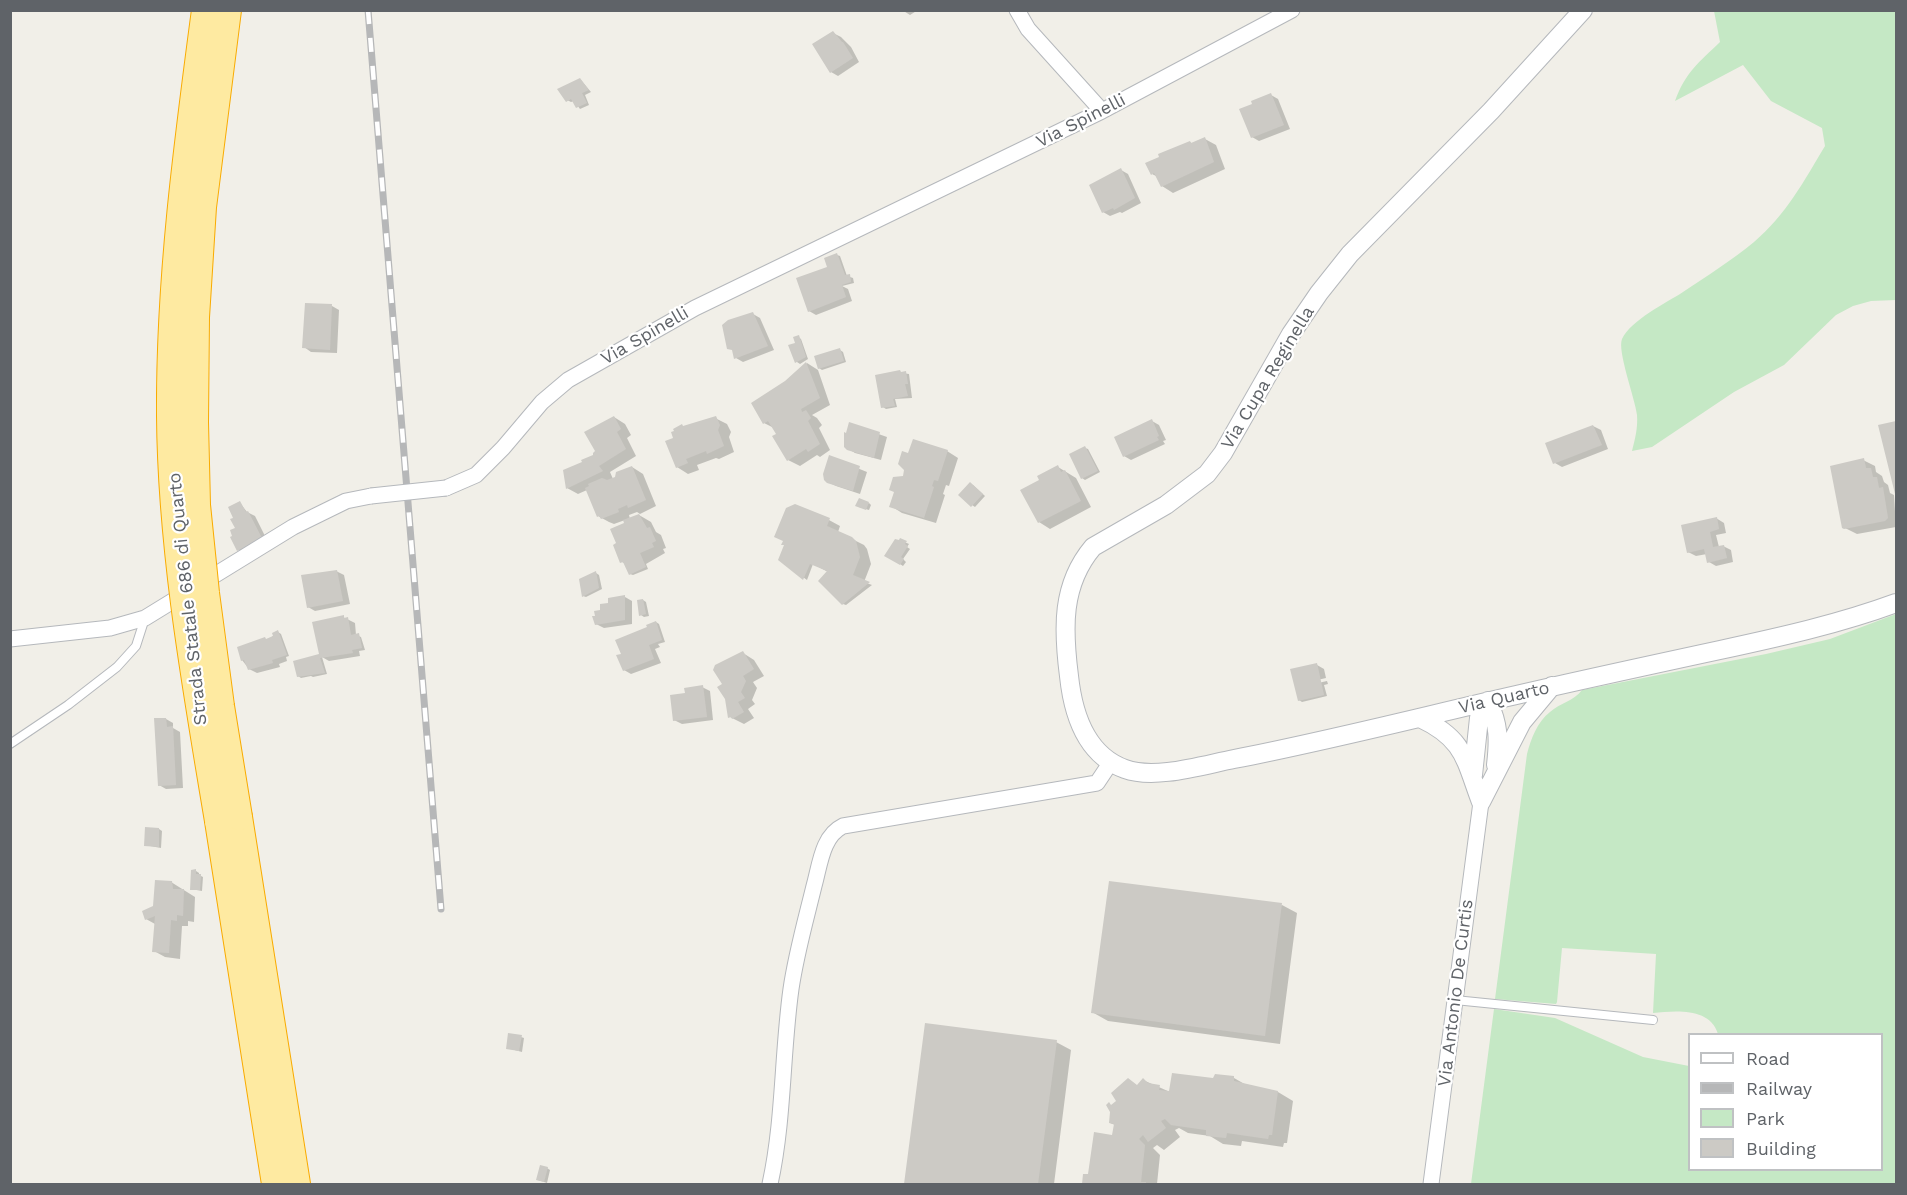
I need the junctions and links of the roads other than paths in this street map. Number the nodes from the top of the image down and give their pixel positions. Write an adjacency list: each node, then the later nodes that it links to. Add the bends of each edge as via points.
1 (205, 10): 18 (highway, Strada Statale 686 di Quarto, bridge, via 180,214 170,418 181,565 196,688)
2 (228, 10): 18 (highway, Strada Statale 686 di Quarto, bridge, via 202,218 195,422 197,505 221,706)
3 (1017, 10): 6 (street, via 1028,28)
4 (1292, 10): 6 (street, Via Spinelli)
5 (1583, 10): 14 (street, Via Cupa Reginella, via 1491,111 1350,254 1291,334 1207,474 1166,505 1093,547 1080,563 1068,593 1066,611 1070,687 1086,736)
6 (1102, 111): 8 (street, Via Spinelli, bridge, via 695,308 568,380 542,402 476,475 446,488 346,501 293,527)
7 (1896, 603): 10 (street, Via Quarto, via 1820,628)
8 (145, 618): 9 (street, Via Spinelli, via 110,628); 13 (lane, via 136,646 117,667)
9 (10, 639)
10 (1552, 686): 11 (street, Via Quarto); 16 (street, via 1522,722)
11 (1488, 701): 12 (street, Via Quarto); 15 (street, via 1479,718); 16 (street, via 1499,736)
12 (1420, 718): 14 (street, Via Quarto, via 1174,771 1136,772); 15 (street, via 1440,727 1456,742)
13 (10, 744)
14 (1111, 762): 23 (street, via 1097,783 843,826 832,833 804,926 791,987)
15 (1473, 779): 17 (street)
16 (1494, 781): 17 (street)
17 (1481, 802): 19 (street, Via Antonio De Curtis)
18 (229, 819): 21 (highway, Strada Statale 686 di Quarto); 22 (highway, Strada Statale 686 di Quarto)
19 (1455, 1000): 20 (lane, via 1606,1011); 24 (street, Via Antonio De Curtis)
20 (1653, 1020)
21 (275, 1185)
22 (297, 1185)
23 (770, 1185)
24 (1431, 1185)

